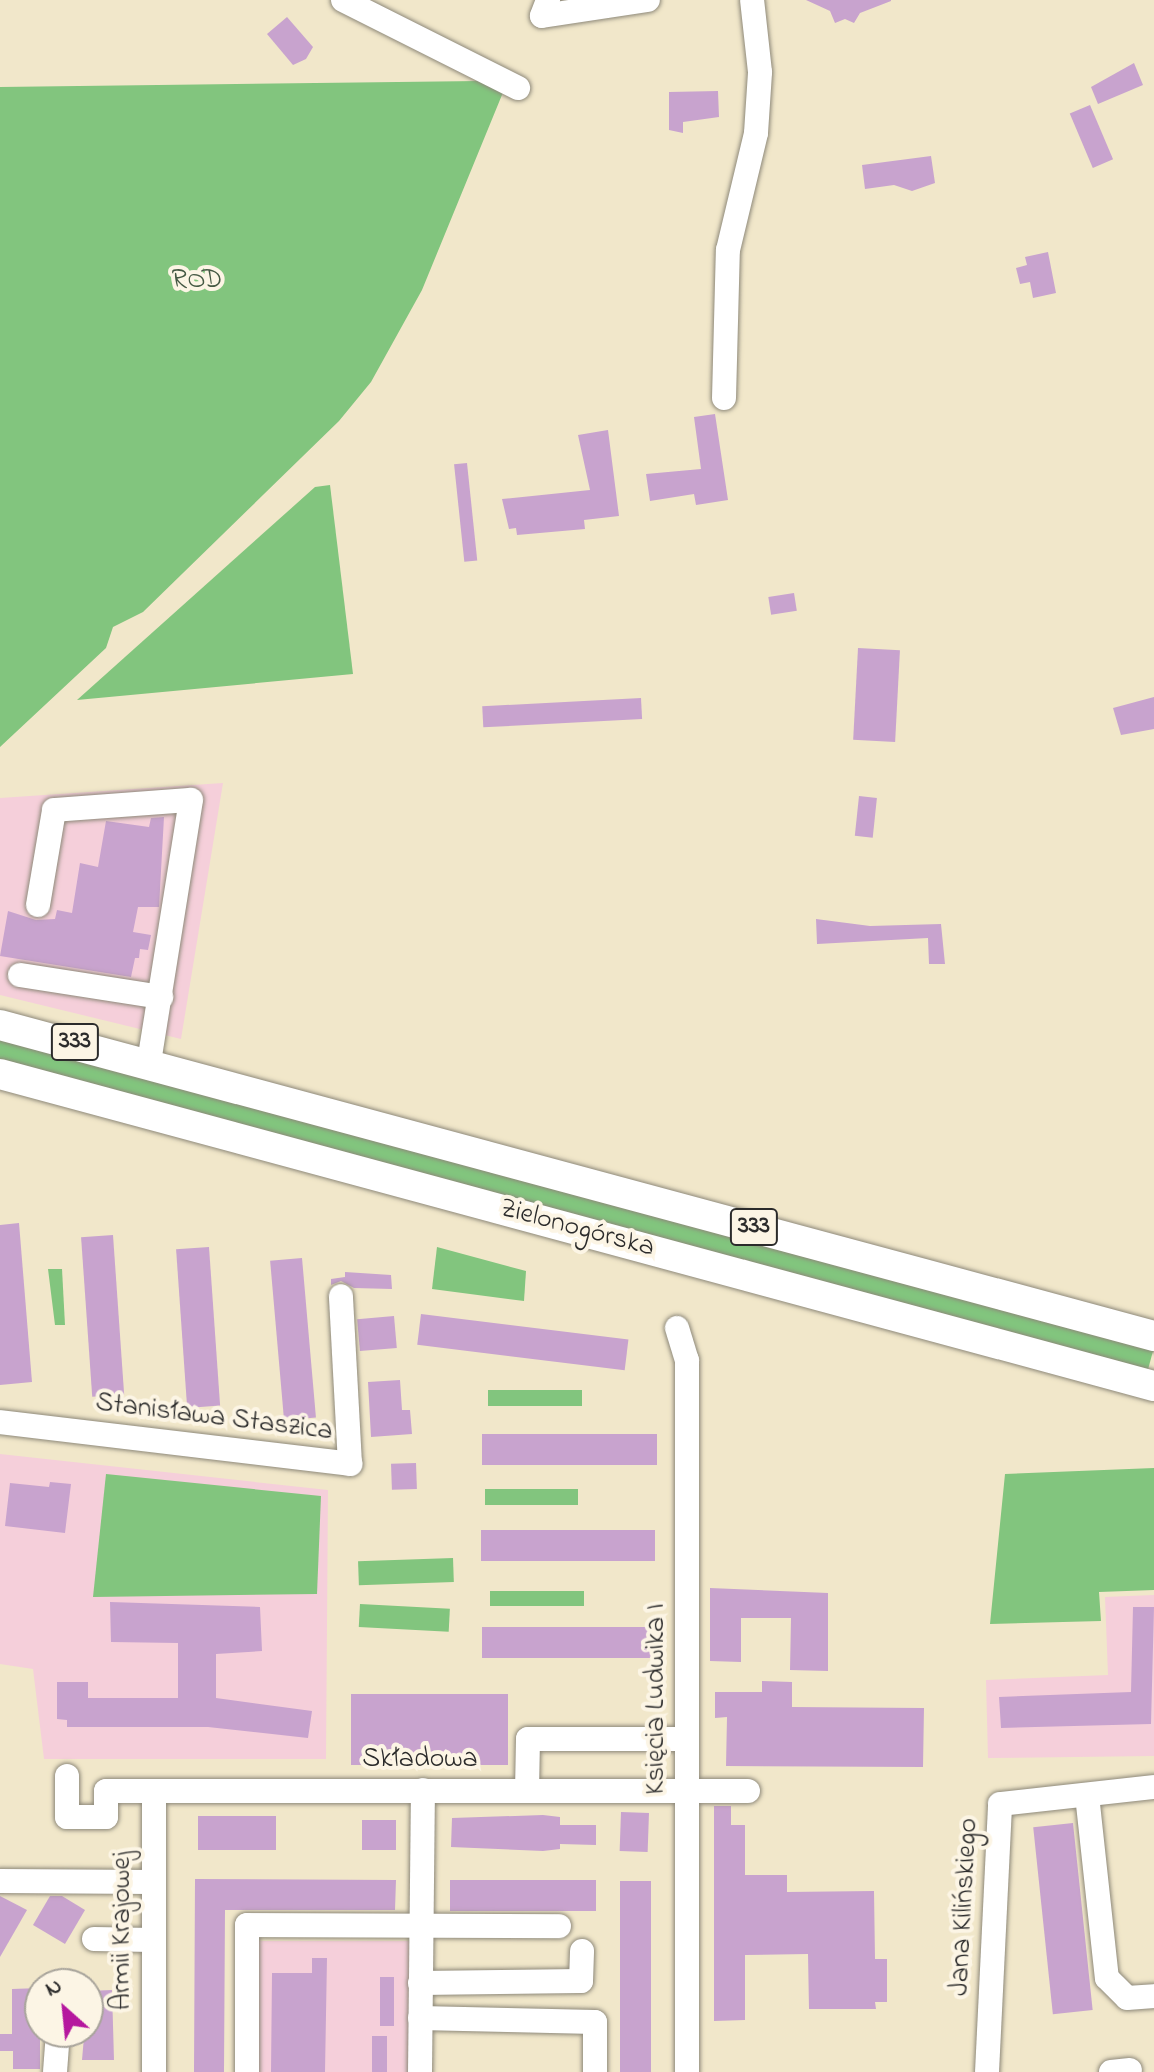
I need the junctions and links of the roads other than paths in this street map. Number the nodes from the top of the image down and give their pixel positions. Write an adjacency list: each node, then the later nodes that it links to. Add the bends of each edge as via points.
1 (343, 0): 5 (street)
2 (648, 0): 4 (street)
3 (752, 0): 6 (street, via 760,72 756,133 728,250)
4 (545, 8)
5 (518, 88)
6 (724, 398)
7 (38, 905): 9 (street, via 54,810 191,800)
8 (20, 975): 9 (street)
9 (161, 997): 11 (street)
10 (0, 1025): 11 (main road, Zielonogórska / 333)
11 (149, 1061): 15 (main road, Zielonogórska / 333)
12 (0, 1074): 16 (main road, Zielonogórska / 333)
13 (341, 1296): 17 (street, Stanisława Staszica, via 350,1464)
14 (677, 1328): 18 (street, Księcia Ludwika I, via 687,1360)
15 (1154, 1336)
16 (1154, 1386)
17 (0, 1422)
18 (687, 1739): 23 (street, via 528,1739); 25 (street, Księcia Ludwika I)
19 (67, 1776): 22 (street, Składowa, via 67,1817 106,1817 106,1791)
20 (1154, 1787): 26 (street, Jana Kilińskiego)
21 (423, 1790): 22 (street, Składowa); 23 (street, Składowa); 30 (street)
22 (154, 1791): 28 (street, Armii Krajowej)
23 (527, 1791): 25 (street, Składowa)
24 (748, 1791): 25 (street, Składowa)
25 (686, 1792): 43 (street, Księcia Ludwika I)
26 (1087, 1795): 35 (street, via 1107,1978 1127,1998); 44 (street, Jana Kilińskiego, via 1000,1804)
27 (0, 1881): 28 (street)
28 (152, 1882): 32 (street, Armii Krajowej)
29 (559, 1926): 30 (street)
30 (420, 1927): 34 (street); 40 (street, via 247,1925)
31 (94, 1939): 32 (street)
32 (153, 1940): 39 (street, Armii Krajowej)
33 (582, 1951): 34 (street, via 581,1981)
34 (420, 1983): 36 (street)
35 (1154, 1996)
36 (420, 2018): 41 (street); 42 (street, via 595,2022)
37 (57, 2048): 38 (street)
38 (55, 2072)
39 (154, 2072)
40 (247, 2072)
41 (420, 2072)
42 (595, 2072)
43 (687, 2072)
44 (987, 2072)

